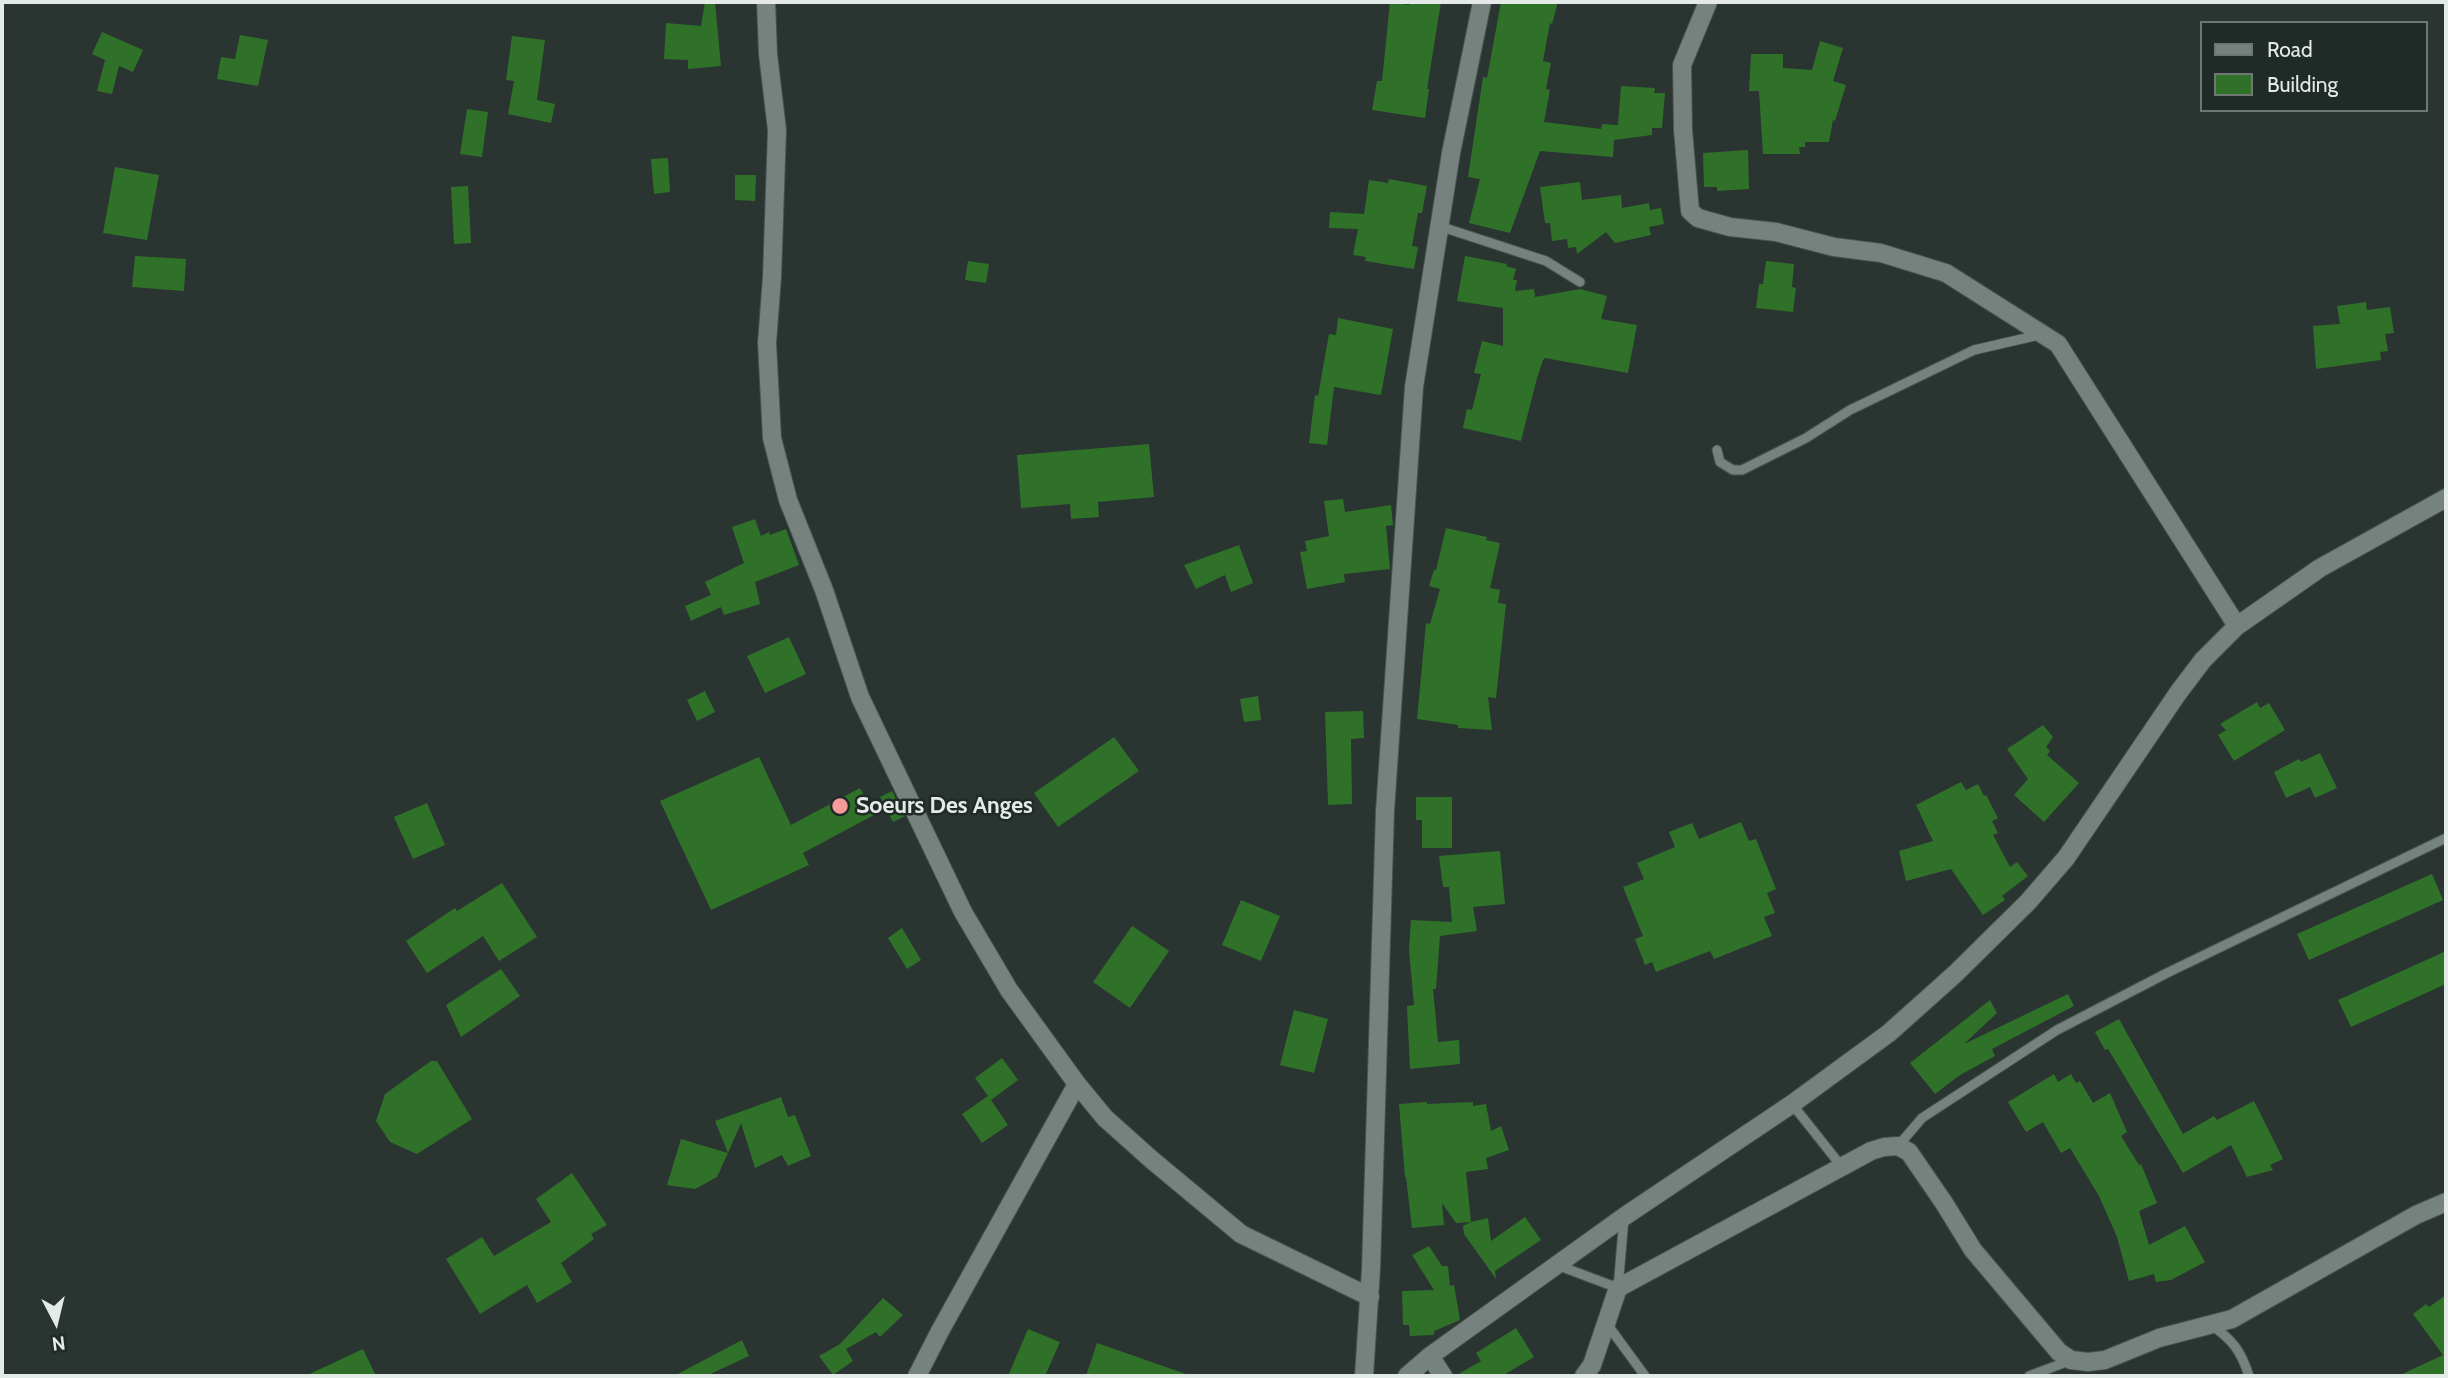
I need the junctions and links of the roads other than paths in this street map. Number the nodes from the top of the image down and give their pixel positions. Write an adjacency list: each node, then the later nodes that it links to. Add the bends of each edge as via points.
1 (766, 2): 11 (street, via 777,130 767,342 772,438 788,500 860,697 963,912 1009,990)
2 (1482, 2): 4 (street)
3 (1708, 2): 6 (street, via 1682,65 1690,211 1698,218 1730,227 1881,253 1946,273)
4 (1439, 226): 5 (lane, via 1546,261); 19 (street, via 1414,387 1385,811)
5 (1580, 282)
6 (2044, 334): 7 (lane, via 1974,349 1742,470 1720,462); 9 (street, via 2058,344)
7 (1717, 450)
8 (2446, 498): 9 (street, via 2320,568)
9 (2237, 626): 12 (street, via 2178,693 2066,858 2028,902 1889,1032)
10 (2446, 838): 13 (lane, via 2057,1030 1922,1118)
11 (1077, 1084): 19 (street, via 1115,1126 1241,1234); 24 (street)
12 (1792, 1104): 14 (lane); 16 (street)
13 (1898, 1146): 14 (street, via 1884,1146); 23 (street, via 1909,1152 1973,1250 2059,1352)
14 (1842, 1167): 18 (street)
15 (2446, 1202): 21 (street, via 2232,1319)
16 (1625, 1216): 17 (street); 18 (lane)
17 (1557, 1265): 18 (lane); 22 (street)
18 (1618, 1288): 20 (street)
19 (1370, 1297): 25 (street)
20 (1606, 1324): 28 (street); 29 (lane)
21 (2211, 1325): 23 (street, via 2172,1334 2105,1360); 31 (lane, via 2230,1338)
22 (1430, 1356): 26 (street); 27 (street)
23 (2071, 1360): 30 (lane)
24 (917, 1376)
25 (1364, 1376)
26 (1407, 1376)
27 (1443, 1376)
28 (1584, 1376)
29 (1645, 1376)
30 (2029, 1376)
31 (2249, 1376)

